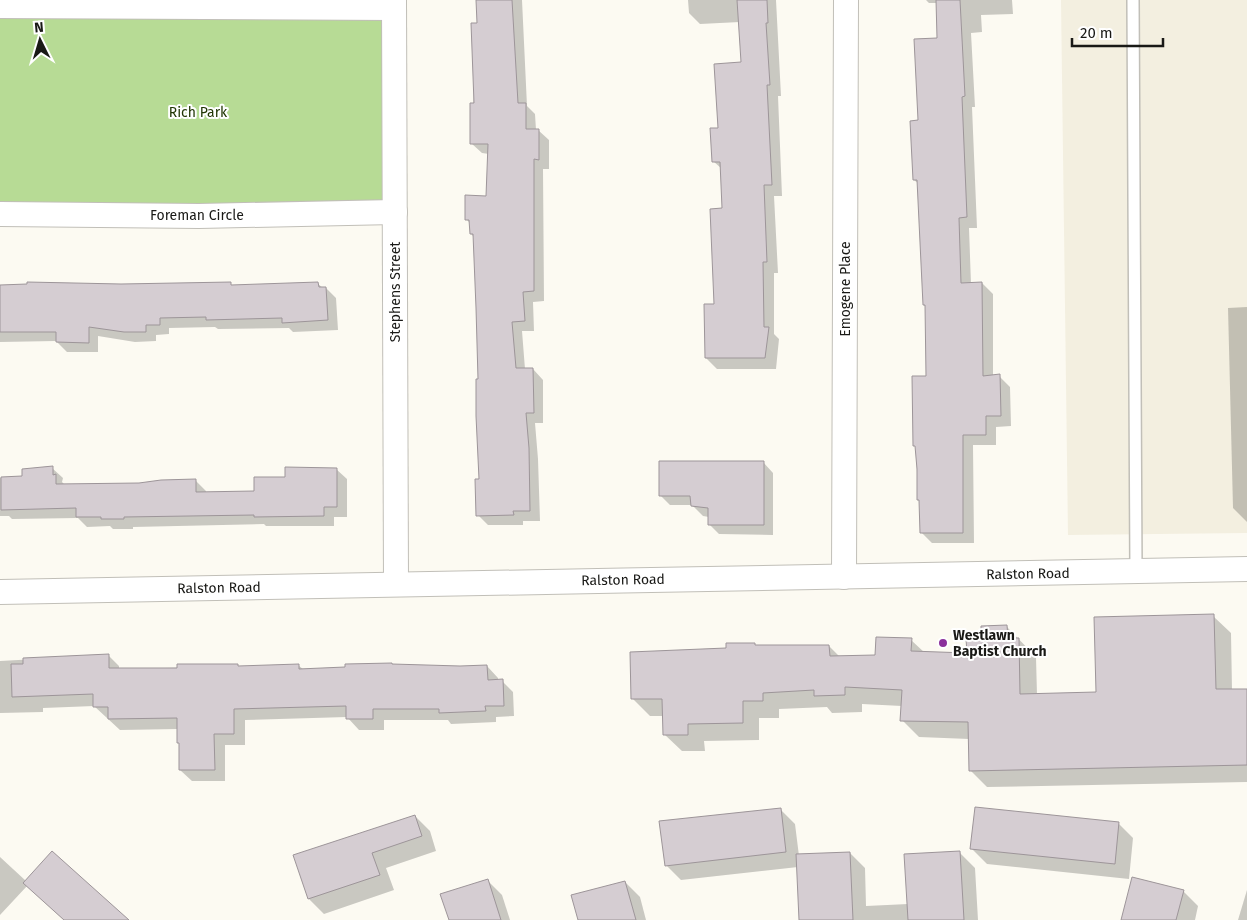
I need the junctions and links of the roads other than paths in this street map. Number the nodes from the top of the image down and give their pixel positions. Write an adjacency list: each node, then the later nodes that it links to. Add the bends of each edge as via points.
1 (846, 0): 9 (street, Emogene Place)
2 (1133, 0): 8 (lane)
3 (394, 4): 4 (street); 5 (street, Stephens Street)
4 (0, 6)
5 (395, 212): 6 (street, Foreman Circle, via 198,216); 10 (street, Stephens Street)
6 (0, 214)
7 (1247, 569): 8 (street, Ralston Road)
8 (1136, 572): 9 (street, Ralston Road)
9 (844, 577): 10 (street, Ralston Road)
10 (396, 584): 11 (street, Ralston Road)
11 (0, 592)

